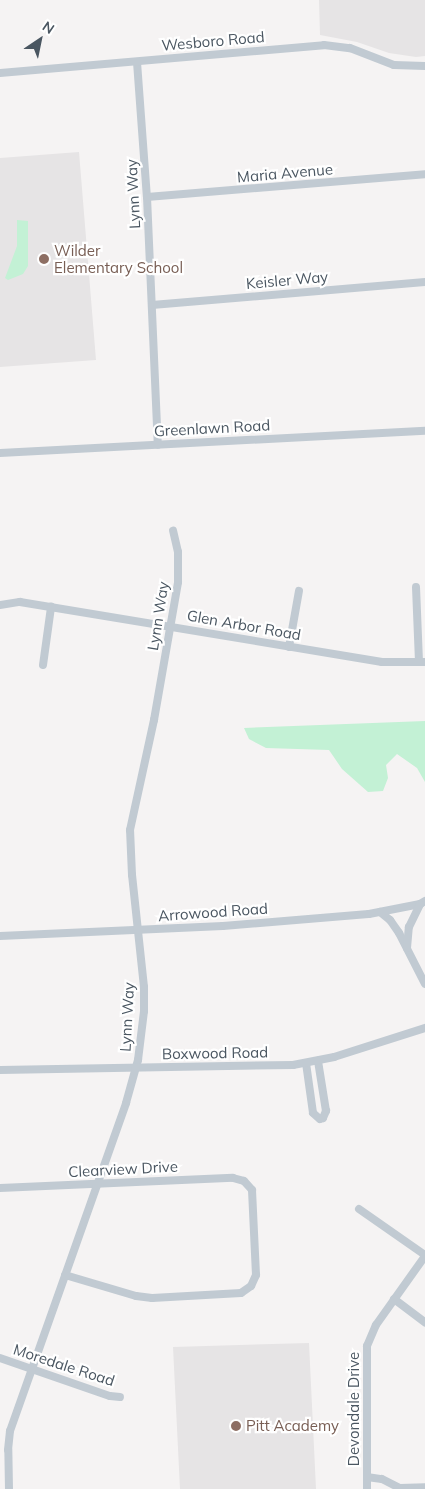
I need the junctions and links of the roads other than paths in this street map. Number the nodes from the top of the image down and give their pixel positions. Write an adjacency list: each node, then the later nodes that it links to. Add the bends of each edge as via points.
1 (137, 62): 2 (street, Wesboro Road, via 333,45 394,65); 3 (street, Wesboro Road); 5 (street, Lynn Way)
2 (425, 66)
3 (0, 73)
4 (425, 174): 5 (street, Maria Avenue)
5 (147, 197): 7 (street, Lynn Way)
6 (425, 282): 7 (street, Keisler Way)
7 (152, 305): 9 (street, Lynn Way)
8 (425, 431): 9 (street, Greenlawn Road)
9 (158, 445): 10 (street, Greenlawn Road)
10 (0, 453)
11 (173, 531): 16 (street, Lynn Way, via 179,568)
12 (416, 587): 18 (street)
13 (298, 591): 17 (street)
14 (0, 604): 15 (street, Glen Arbor Road, via 20,602)
15 (51, 607): 16 (street, Glen Arbor Road); 19 (street)
16 (170, 627): 17 (street, Glen Arbor Road); 22 (street, Lynn Way, via 130,830)
17 (290, 647): 18 (street, Glen Arbor Road, via 382,662)
18 (422, 662)
19 (43, 665)
20 (423, 902): 21 (street, Arrowood Road); 24 (street, via 409,927)
21 (380, 912): 22 (street, Arrowood Road); 24 (street, via 390,920)
22 (138, 931): 23 (street, Arrowood Road); 29 (street, Lynn Way, via 144,1011)
23 (0, 936)
24 (407, 948): 25 (street)
25 (425, 984)
26 (425, 1028): 27 (street, Boxwood Road)
27 (318, 1060): 28 (street, Boxwood Road); 28 (street, via 326,1111 320,1119 313,1113)
28 (306, 1063): 29 (street, Boxwood Road)
29 (136, 1068): 30 (street, Boxwood Road); 31 (street, Lynn Way)
30 (0, 1070)
31 (97, 1184): 32 (street, Clearview Drive); 35 (street, Lynn Way); 35 (street, Clearview Drive, via 233,1178 246,1183 254,1199 254,1281 246,1290 234,1294 144,1297)
32 (0, 1188)
33 (359, 1209): 34 (street)
34 (425, 1255): 36 (street, Devondale Drive)
35 (65, 1275): 39 (street, Lynn Way)
36 (394, 1299): 37 (street); 41 (street, Devondale Drive, via 372,1333 365,1353)
37 (425, 1322)
38 (0, 1358): 39 (street, Moredale Road)
39 (32, 1370): 40 (street, Moredale Road); 43 (street, Lynn Way, via 10,1431)
40 (120, 1397)
41 (367, 1477): 42 (street, via 382,1479 400,1488); 44 (street, Devondale Drive)
42 (425, 1486)
43 (9, 1489)
44 (367, 1489)

